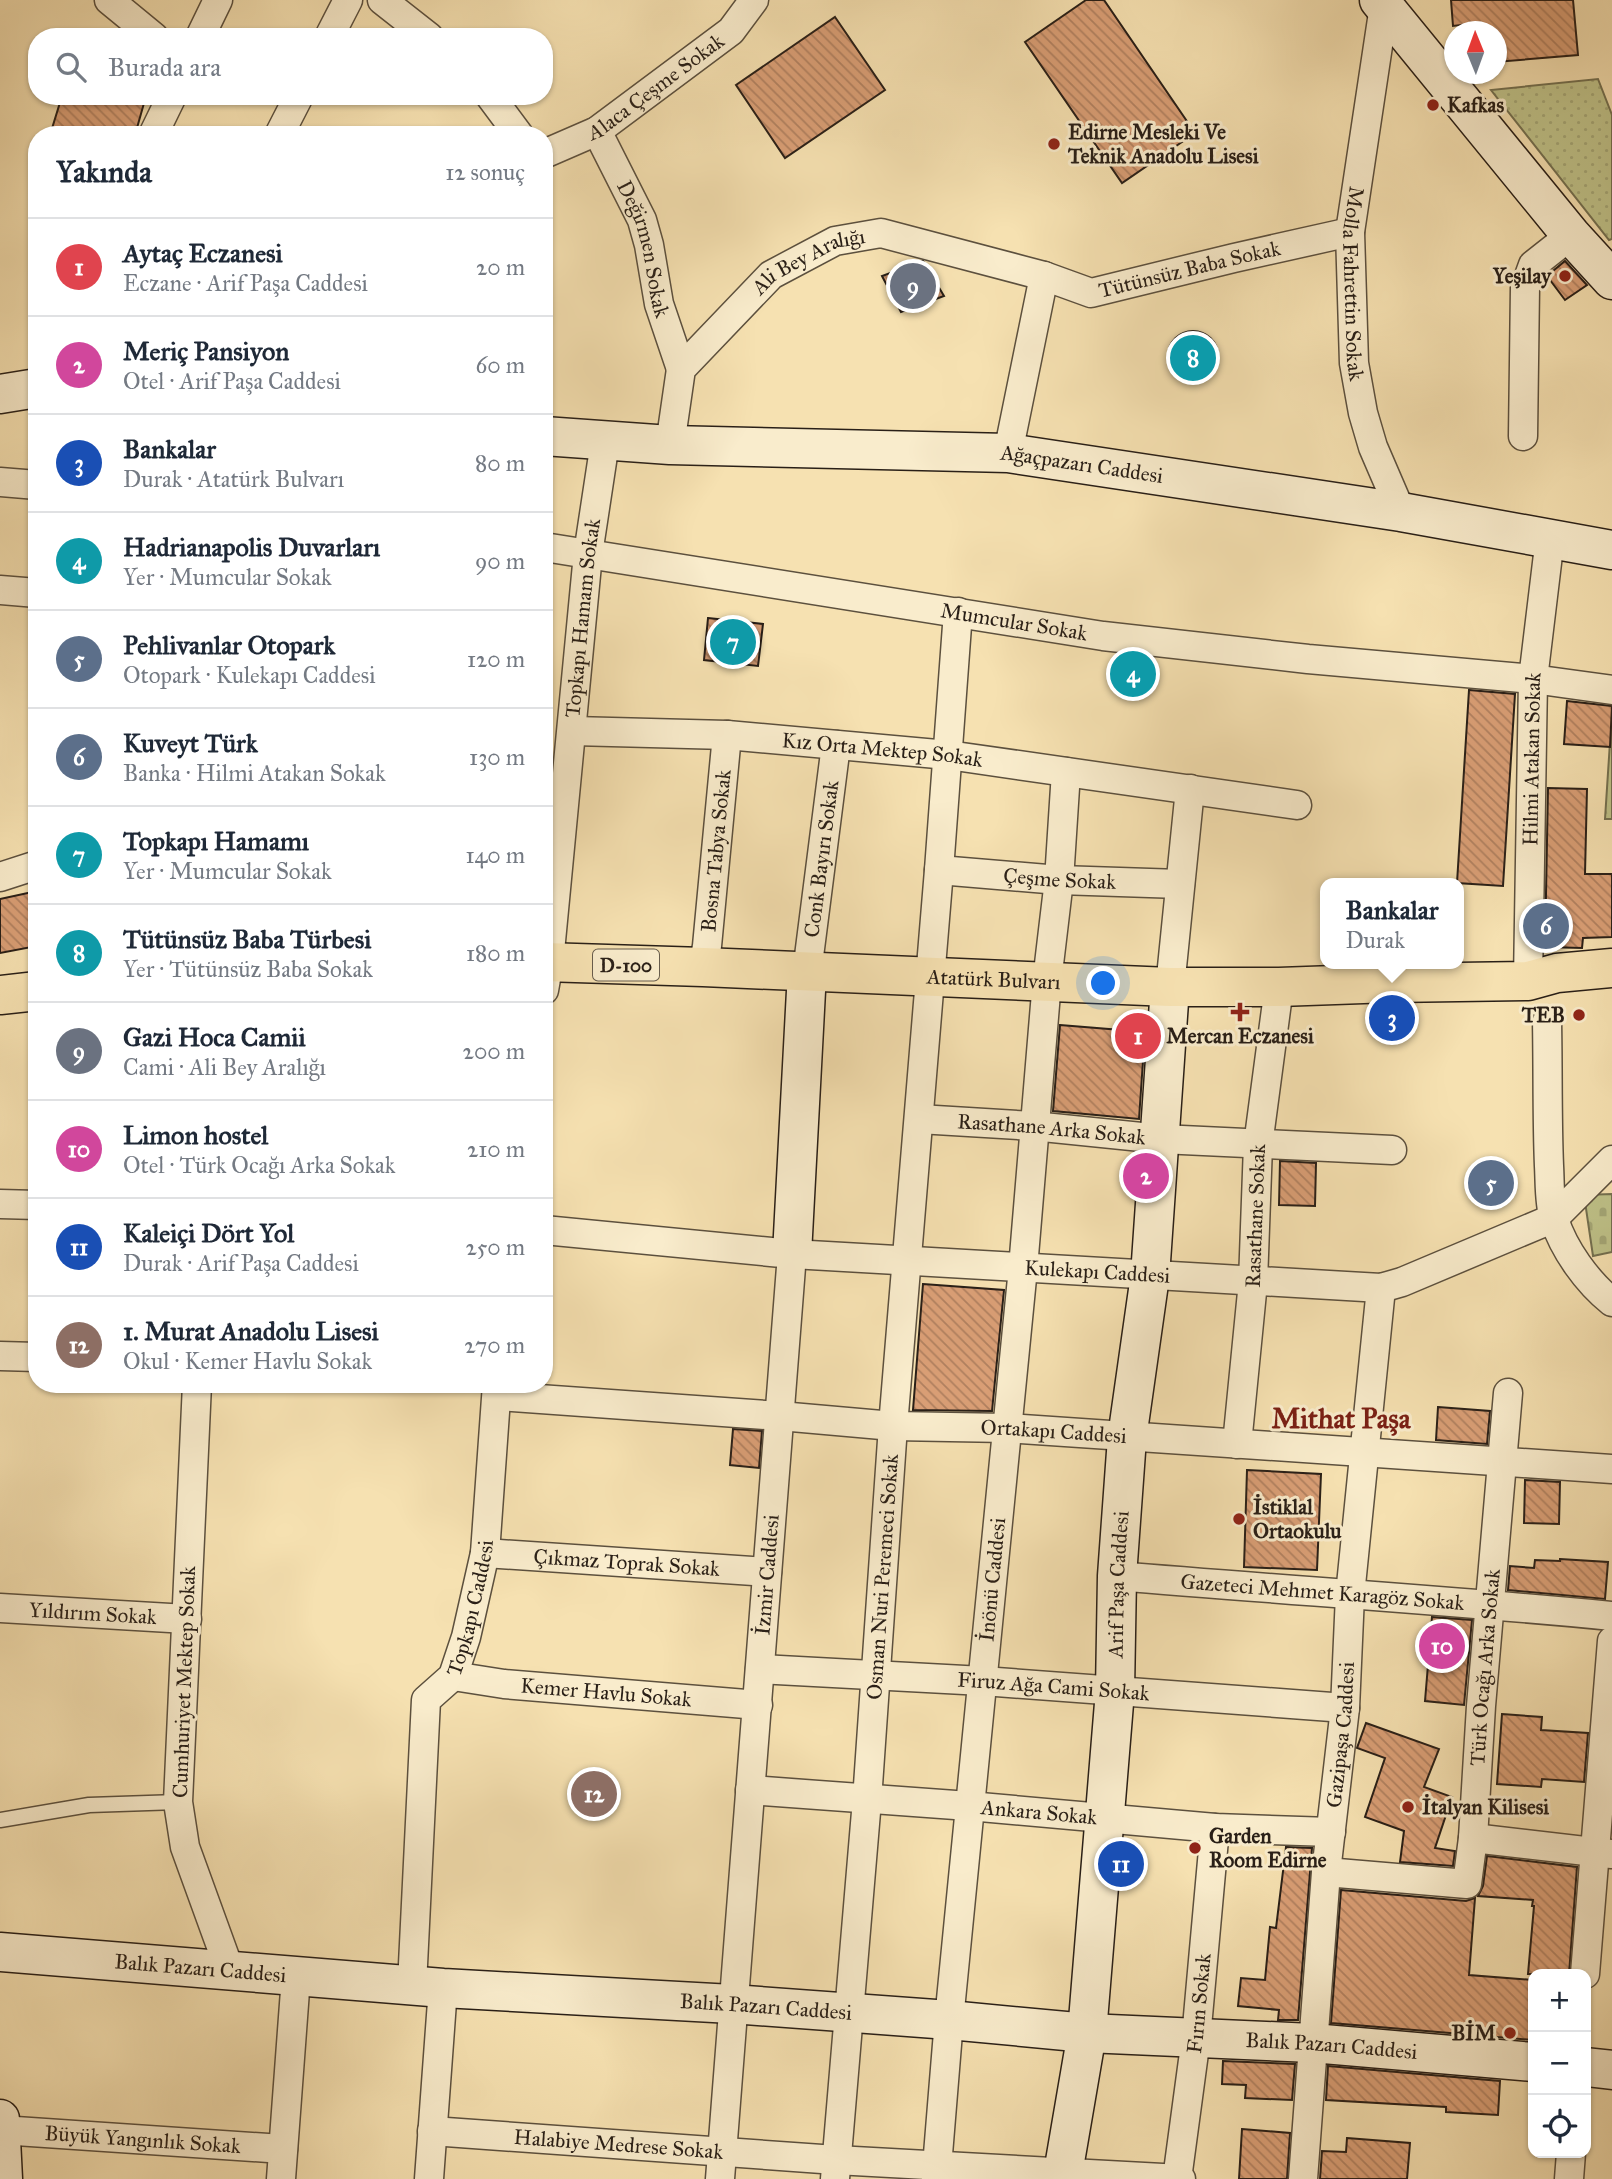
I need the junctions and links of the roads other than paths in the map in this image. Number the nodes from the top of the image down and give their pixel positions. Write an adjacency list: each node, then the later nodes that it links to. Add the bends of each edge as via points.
1 (109, 0): 7 (street)
2 (218, 0): 8 (street)
3 (348, 0): 9 (street)
4 (382, 0): 10 (street)
5 (754, 0): 17 (street, Alaca Çeşme Sokak, via 731,32)
6 (1381, 3): 19 (street, Molla Fahrettin Sokak); 20 (street)
7 (143, 28)
8 (204, 28)
9 (334, 28)
10 (418, 28)
11 (168, 105): 14 (street)
12 (294, 105): 15 (street)
13 (497, 105): 16 (street)
14 (157, 126)
15 (284, 126)
16 (512, 126)
17 (597, 131): 18 (street, Alaca Çeşme Sokak); 23 (street, Değirmen Sokak, via 642,220 659,304)
18 (553, 150)
19 (1350, 232): 22 (street, Tütünsüz Baba Sokak, via 1091,293); 31 (street, Molla Fahrettin Sokak, via 1354,363 1363,413)
20 (1571, 235): 21 (street); 24 (street, via 1533,265 1524,287)
21 (1607, 267)
22 (1044, 276): 23 (street, Ali Bey Aralığı, via 881,233 835,241 772,275); 28 (street)
23 (681, 369): 27 (street)
24 (1523, 436)
25 (553, 437): 26 (street, Ağaçpazarı Caddesi)
26 (605, 442): 27 (street, Ağaçpazarı Caddesi); 35 (street, Topkapı Hamam Sokak)
27 (670, 445): 28 (street, Ağaçpazarı Caddesi)
28 (1009, 453): 31 (street, Ağaçpazarı Caddesi)
29 (0, 482): 30 (street)
30 (28, 484)
31 (1401, 512): 32 (street, Ağaçpazarı Caddesi)
32 (1550, 538): 34 (street, Ağaçpazarı Caddesi); 39 (street, Hilmi Atakan Sokak)
33 (553, 548): 35 (street, Mumcular Sokak)
34 (1612, 550)
35 (588, 554): 38 (street, Mumcular Sokak); 41 (street, Topkapı Hamam Sokak)
36 (0, 590): 37 (street)
37 (28, 592)
38 (958, 612): 39 (street, Mumcular Sokak, via 1103,636); 44 (street, Osman Nuri Peremeci Sokak)
39 (1533, 679): 40 (street, Mumcular Sokak); 61 (street, Hilmi Atakan Sokak)
40 (1612, 690)
41 (573, 731): 42 (street, Kız Orta Mektep Sokak); 47 (street, Topkapı Hamam Sokak)
42 (727, 735): 43 (street, Kız Orta Mektep Sokak); 55 (street, Bosna Tabya Sokak)
43 (836, 746): 44 (street, Kız Orta Mektep Sokak); 58 (street, Conk Bayırı Sokak)
44 (948, 755): 45 (street, Kız Orta Mektep Sokak); 51 (street, Osman Nuri Peremeci Sokak)
45 (1066, 772): 46 (street, Kız Orta Mektep Sokak); 53 (street, İnönü Caddesi)
46 (1190, 789): 48 (street, Kız Orta Mektep Sokak); 54 (street)
47 (554, 799): 49 (street, Topkapı Hamam Sokak)
48 (1297, 805)
49 (553, 820)
50 (28, 867): 52 (street)
51 (939, 870): 53 (street, Çeşme Sokak); 59 (street, Osman Nuri Peremeci Sokak)
52 (0, 877)
53 (1059, 880): 54 (street, Çeşme Sokak); 60 (street, İnönü Caddesi)
54 (1180, 884): 62 (street)
55 (703, 967): 57 (main road, Atatürk Bulvarı / D-100); 58 (main road, Atatürk Bulvarı / D-100)
56 (1612, 968): 61 (main road, Atatürk Bulvarı / D-100)
57 (553, 971)
58 (807, 972): 59 (main road, Atatürk Bulvarı / D-100); 78 (street, İzmir Caddesi)
59 (930, 976): 60 (main road, Atatürk Bulvarı / D-100); 68 (street, Osman Nuri Peremeci Sokak)
60 (1047, 981): 62 (main road, Atatürk Bulvarı / D-100); 69 (street, İnönü Caddesi)
61 (1528, 981): 63 (main road, Atatürk Bulvarı / D-100); 65 (main road, Atatürk Bulvarı / D-100, via 1557,992)
62 (1170, 987): 63 (main road, Atatürk Bulvarı / D-100); 70 (street, Arif Paşa Caddesi)
63 (1279, 987): 71 (street, Rasathane Sokak)
64 (28, 992): 66 (main road)
65 (1612, 992)
66 (0, 995)
67 (1547, 1021): 76 (street)
68 (919, 1119): 69 (street, Rasathane Arka Sokak); 79 (street, Osman Nuri Peremeci Sokak)
69 (1033, 1126): 70 (street, Rasathane Arka Sokak); 80 (street, İnönü Caddesi)
70 (1161, 1139): 71 (street, Rasathane Arka Sokak); 81 (street, Arif Paşa Caddesi)
71 (1258, 1145): 72 (street, Rasathane Arka Sokak); 82 (street, Rasathane Sokak)
72 (1392, 1150)
73 (1612, 1160): 76 (street, Kulekapı Caddesi)
74 (0, 1204): 75 (street)
75 (28, 1205)
76 (1554, 1218): 83 (street, Kulekapı Caddesi); 84 (street, via 1583,1272)
77 (553, 1231): 78 (street, Kulekapı Caddesi)
78 (792, 1254): 79 (street, Kulekapı Caddesi); 91 (street, İzmir Caddesi)
79 (908, 1262): 80 (street, Kulekapı Caddesi); 92 (street, Osman Nuri Peremeci Sokak)
80 (1023, 1268): 81 (street, Kulekapı Caddesi); 93 (street, İnönü Caddesi)
81 (1150, 1276): 82 (street, Kulekapı Caddesi); 94 (street, Arif Paşa Caddesi)
82 (1253, 1282): 83 (street, Kulekapı Caddesi); 95 (street, Rasathane Sokak)
83 (1381, 1289): 96 (street, Gazipaşa Caddesi)
84 (1612, 1302)
85 (0, 1356): 86 (street)
86 (28, 1357)
87 (197, 1393): 106 (street, Cumhuriyet Mektep Sokak)
88 (497, 1393): 99 (street, Topkapı Caddesi)
89 (530, 1393): 91 (street, Ortakapı Caddesi)
90 (1508, 1393): 97 (street, Türk Ocağı Arka Sokak)
91 (780, 1416): 92 (street, Ortakapı Caddesi); 100 (street, İzmir Caddesi)
92 (893, 1426): 93 (street, Ortakapı Caddesi); 109 (street, Osman Nuri Peremeci Sokak)
93 (1007, 1428): 94 (street, Ortakapı Caddesi); 111 (street, İnönü Caddesi)
94 (1127, 1438): 95 (street, Ortakapı Caddesi); 101 (street, Arif Paşa Caddesi)
95 (1237, 1444): 96 (street, Ortakapı Caddesi)
96 (1365, 1454): 97 (street, Ortakapı Caddesi); 102 (street, Gazipaşa Caddesi)
97 (1503, 1461): 98 (street, Ortakapı Caddesi); 103 (street, Türk Ocağı Arka Sokak)
98 (1612, 1469)
99 (485, 1553): 100 (street, Çıkmaz Toprak Sokak); 110 (street, Topkapı Caddesi)
100 (767, 1572): 108 (street, İzmir Caddesi)
101 (1117, 1576): 102 (street, Gazeteci Mehmet Karagöz Sokak); 112 (street, Arif Paşa Caddesi)
102 (1350, 1595): 103 (street, Gazeteci Mehmet Karagöz Sokak); 114 (street, Gazipaşa Caddesi)
103 (1490, 1604): 105 (street, Gazeteci Mehmet Karagöz Sokak); 123 (street, Türk Ocağı Arka Sokak)
104 (0, 1608): 106 (street, Yıldırım Sokak)
105 (1612, 1616)
106 (187, 1619): 117 (street, Cumhuriyet Mektep Sokak)
107 (1612, 1641): 124 (street)
108 (760, 1669): 109 (street, Firuz Ağa Cami Sokak); 113 (street, İzmir Caddesi)
109 (876, 1675): 111 (street, Firuz Ağa Cami Sokak); 116 (street, Osman Nuri Peremeci Sokak)
110 (453, 1676): 113 (street, Kemer Havlu Sokak); 130 (street, Topkapı Caddesi, via 426,1700)
111 (983, 1681): 112 (street, Firuz Ağa Cami Sokak); 118 (street, İnönü Caddesi)
112 (1115, 1691): 114 (street, Firuz Ağa Cami Sokak); 119 (street, Arif Paşa Caddesi)
113 (758, 1705): 115 (street, İzmir Caddesi)
114 (1345, 1708): 122 (street, Gazipaşa Caddesi)
115 (750, 1790): 116 (street, Ankara Sokak); 131 (street, İzmir Caddesi)
116 (867, 1800): 118 (street, Ankara Sokak); 132 (street, Osman Nuri Peremeci Sokak)
117 (178, 1802): 120 (lane, via 89,1805); 128 (street, Cumhuriyet Mektep Sokak, via 185,1847)
118 (969, 1806): 119 (street, Ankara Sokak); 133 (street, İnönü Caddesi)
119 (1106, 1818): 121 (street, Ankara Sokak); 134 (street, Arif Paşa Caddesi)
120 (0, 1820)
121 (1215, 1828): 122 (street, Ankara Sokak); 135 (street, Fırın Sokak)
122 (1331, 1832): 125 (street, Gazipaşa Caddesi)
123 (1473, 1838): 124 (street); 125 (street, Türk Ocağı Arka Sokak, via 1467,1884)
124 (1603, 1853): 127 (street)
125 (1326, 1872): 136 (street, Gazipaşa Caddesi)
126 (0, 1952): 128 (street, Balık Pazarı Caddesi)
127 (1586, 1969)
128 (230, 1971): 129 (street, Balık Pazarı Caddesi)
129 (296, 1977): 130 (street, Balık Pazarı Caddesi); 143 (street)
130 (428, 1987): 131 (street, Balık Pazarı Caddesi); 142 (street, Topkapı Caddesi)
131 (732, 2004): 132 (street, Balık Pazarı Caddesi); 144 (street, İzmir Caddesi)
132 (848, 2012): 133 (street, Balık Pazarı Caddesi); 146 (street, Osman Nuri Peremeci Sokak)
133 (949, 2020): 134 (street, Balık Pazarı Caddesi); 147 (street, İnönü Caddesi)
134 (1087, 2033): 135 (street, Balık Pazarı Caddesi); 148 (street, Arif Paşa Caddesi)
135 (1196, 2038): 136 (street, Balık Pazarı Caddesi); 153 (street, Fırın Sokak)
136 (1312, 2043): 137 (street, Balık Pazarı Caddesi); 154 (street, Gazipaşa Caddesi)
137 (1528, 2062)
138 (1591, 2068): 139 (street)
139 (1612, 2070)
140 (0, 2119): 141 (street)
141 (1, 2130): 143 (street, Büyük Yangınlık Sokak); 149 (street)
142 (432, 2131): 144 (street, Halabiye Medrese Sokak); 151 (street, Topkapı Caddesi)
143 (283, 2149): 150 (street)
144 (722, 2151): 146 (street, Halabiye Medrese Sokak); 152 (street, İzmir Caddesi)
145 (1571, 2158): 155 (street)
146 (835, 2169): 147 (street, Halabiye Medrese Sokak)
147 (936, 2172): 148 (street, Halabiye Medrese Sokak)
148 (1062, 2175): 153 (street, Halabiye Medrese Sokak)
149 (3, 2179)
150 (281, 2179)
151 (429, 2179)
152 (720, 2179)
153 (1179, 2179)
154 (1303, 2179)
155 (1569, 2179)

